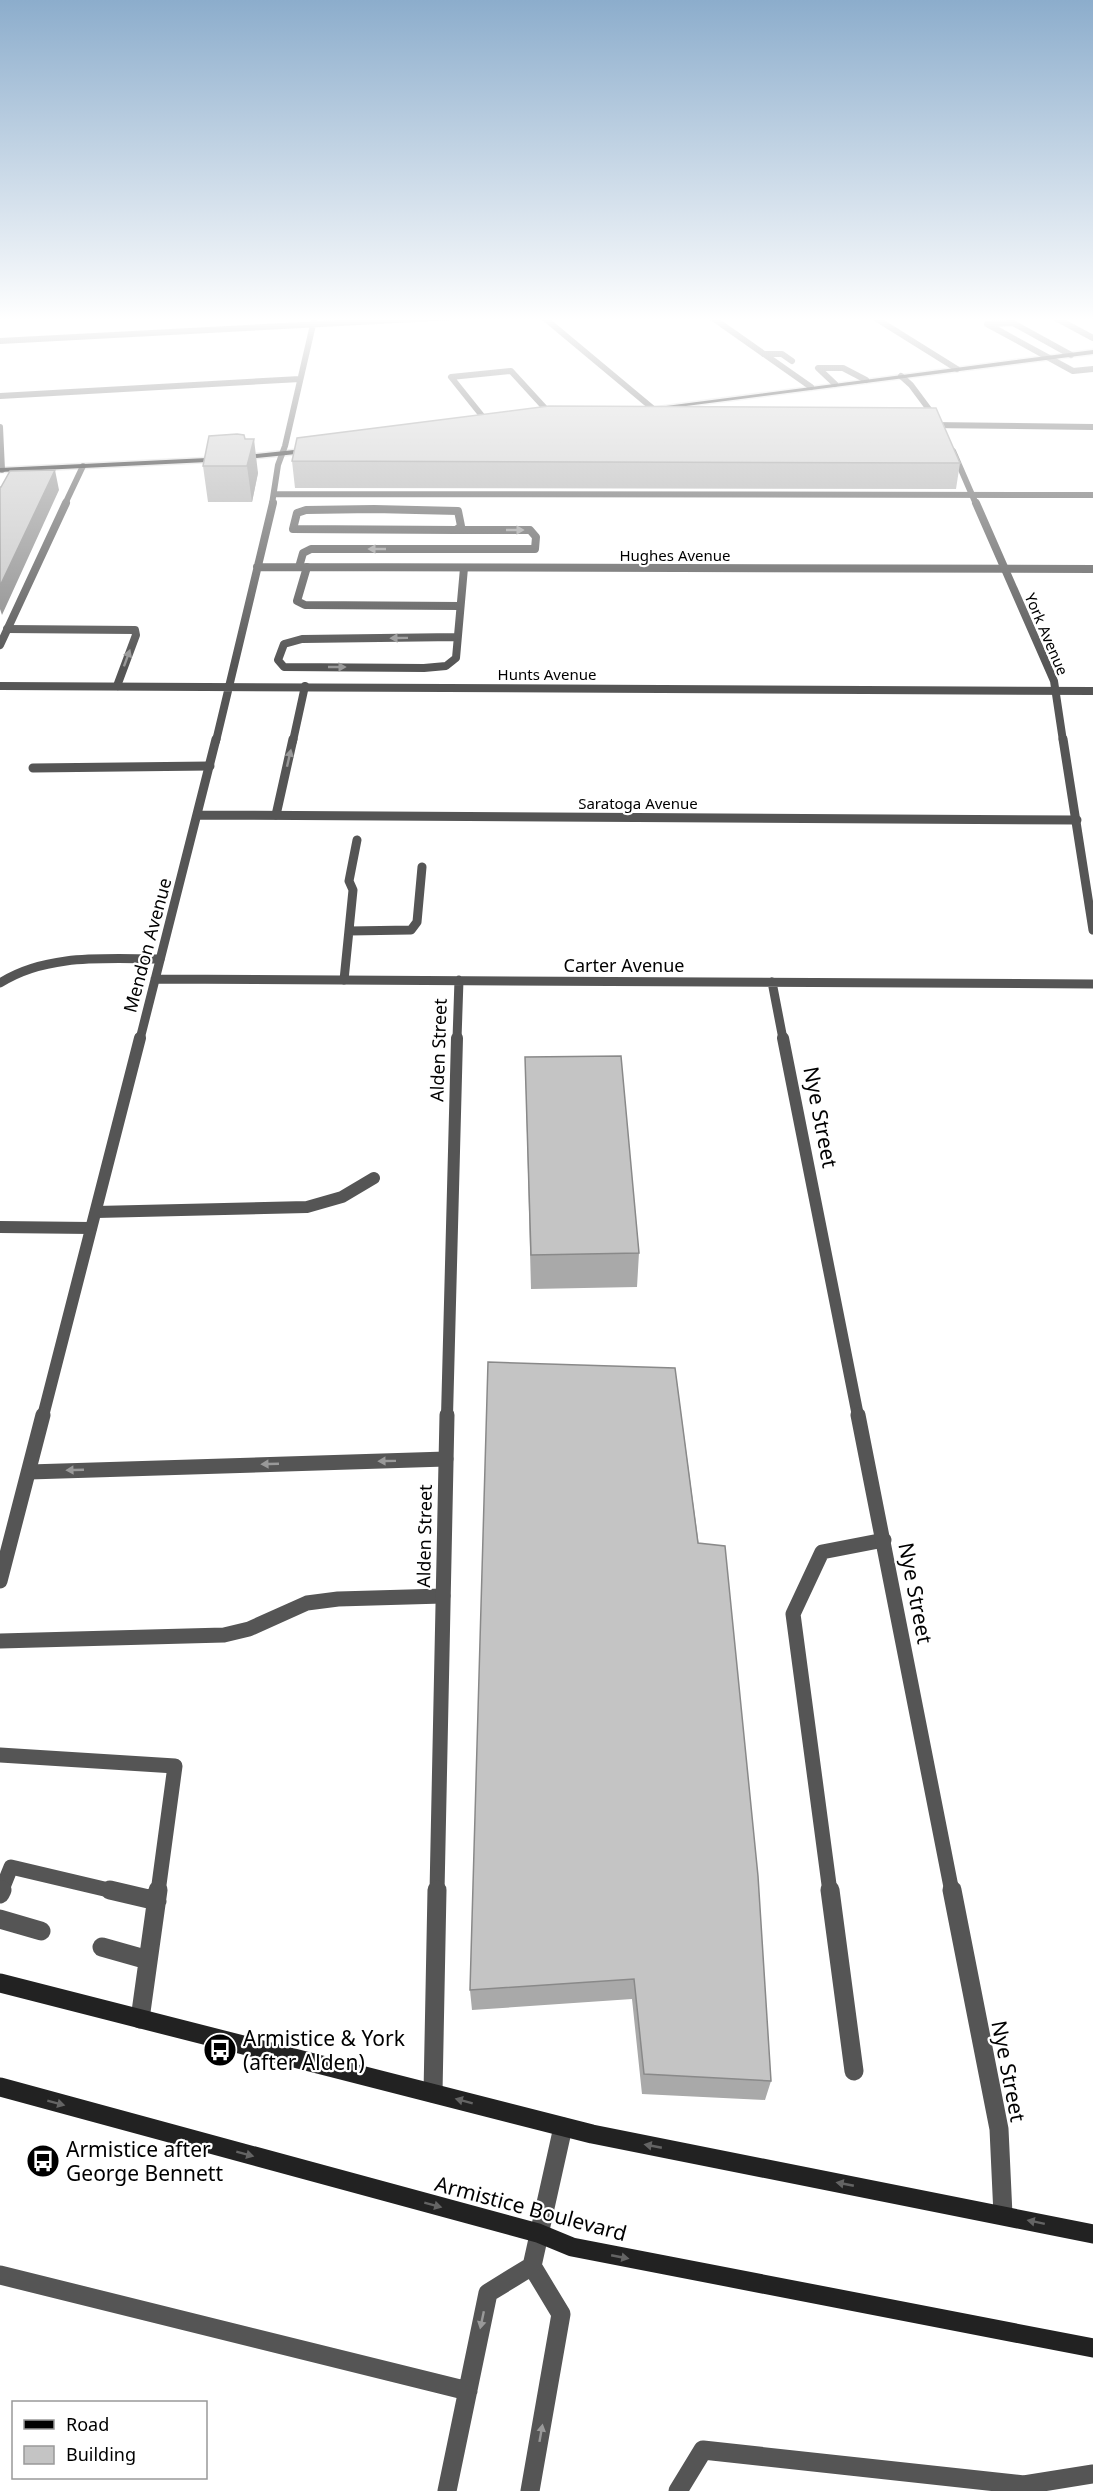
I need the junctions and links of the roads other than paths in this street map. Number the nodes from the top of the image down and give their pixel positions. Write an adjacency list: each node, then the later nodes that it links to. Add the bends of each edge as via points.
1 (0, 432): 9 (street)
2 (287, 432): 7 (street, Mendon Avenue)
3 (944, 432): 4 (street)
4 (946, 435)
5 (951, 445): 12 (street, York Avenue)
6 (327, 449): 7 (main road)
7 (281, 454): 8 (main road); 10 (street, Mendon Avenue)
8 (83, 466): 9 (main road); 24 (street)
9 (1, 470)
10 (275, 494): 11 (street); 17 (street, Mendon Avenue)
11 (375, 494): 12 (street); 14 (street)
12 (974, 495): 13 (street); 21 (street, York Avenue)
13 (1093, 495)
14 (374, 509): 15 (street, via 458,511 460,526); 15 (street, via 306,510 297,513 293,528)
15 (456, 530): 16 (street, one-way to 16, via 530,530 536,537)
16 (535, 549): 18 (street, one-way to 18, via 311,549 303,553); 20 (street)
17 (257, 567): 18 (street, Hughes Avenue); 29 (street, Mendon Avenue)
18 (303, 567): 19 (street, Hughes Avenue); 23 (street, via 297,601 305,605)
19 (464, 568): 20 (street, Hughes Avenue); 23 (street)
20 (535, 568): 21 (street, Hughes Avenue)
21 (1004, 569): 22 (street, Hughes Avenue); 31 (street, York Avenue)
22 (1093, 569)
23 (460, 606): 25 (street)
24 (7, 629): 26 (street); 28 (street, one-way to 24, via 135,630)
25 (457, 637): 25 (street, one-way to 25, via 302,639 284,644 278,660 284,667 446,666 456,658)
26 (0, 645)
27 (0, 686): 28 (street, Hunts Avenue)
28 (117, 686): 29 (street, Hunts Avenue)
29 (229, 686): 30 (street, Hunts Avenue); 33 (street, Mendon Avenue)
30 (305, 686): 31 (street, Hunts Avenue); 36 (street, one-way to 30)
31 (1057, 691): 32 (street, Hunts Avenue); 37 (street, York Avenue)
32 (1093, 691)
33 (210, 766): 34 (street); 35 (street, Mendon Avenue)
34 (33, 768)
35 (198, 815): 36 (street, Saratoga Avenue); 42 (street, Mendon Avenue)
36 (276, 815): 37 (street, Saratoga Avenue)
37 (1077, 820): 40 (street, York Avenue)
38 (357, 840): 41 (street, via 348,881 353,890)
39 (422, 867): 41 (street, via 417,922 411,930)
40 (1093, 930)
41 (349, 931): 44 (street)
42 (160, 959): 43 (street, Mendon Avenue); 47 (street, via 100,958 57,963 20,971)
43 (155, 979): 44 (street, Carter Avenue); 50 (street, Mendon Avenue)
44 (344, 980): 45 (street, Carter Avenue)
45 (459, 980): 46 (street, Carter Avenue); 53 (street, Alden Street)
46 (772, 982): 48 (street, Carter Avenue); 55 (street, Nye Street)
47 (0, 983)
48 (1093, 984)
49 (374, 1178): 50 (street, via 341,1198 307,1207)
50 (96, 1212): 52 (street, Mendon Avenue)
51 (0, 1227): 52 (street)
52 (92, 1228): 54 (street, Mendon Avenue)
53 (446, 1459): 54 (street, one-way to 54); 57 (street, Alden Street)
54 (29, 1472): 56 (street, Mendon Avenue)
55 (884, 1540): 68 (street, via 822,1551 793,1614); 72 (street, Nye Street, via 999,2129)
56 (0, 1581)
57 (443, 1596): 58 (street, via 307,1603 249,1629 224,1635); 70 (street, Alden Street)
58 (0, 1641)
59 (0, 1755): 61 (street, via 175,1766)
60 (1, 1890): 61 (street, via 11,1867)
61 (157, 1901): 65 (street)
62 (0, 1919): 63 (street)
63 (41, 1931)
64 (102, 1947): 65 (street)
65 (148, 1960): 67 (street)
66 (0, 1983): 67 (main road)
67 (140, 2019): 70 (main road)
68 (854, 2071)
69 (0, 2087): 73 (main road, Armistice Boulevard, one-way to 73)
70 (432, 2093): 71 (main road, one-way to 70)
71 (563, 2127): 72 (main road, one-way to 71); 73 (street)
72 (1003, 2215): 74 (main road, one-way to 72)
73 (537, 2233): 75 (street); 77 (main road, Armistice Boulevard, one-way to 77, via 572,2247)
74 (1093, 2234)
75 (532, 2266): 78 (street, one-way to 78, via 488,2293); 82 (street, one-way to 75, via 561,2314)
76 (0, 2275): 78 (street)
77 (1093, 2348)
78 (468, 2391): 81 (street)
79 (1093, 2474): 80 (street)
80 (1024, 2488): 83 (street, via 703,2450)
81 (447, 2491)
82 (530, 2491)
83 (678, 2491)

